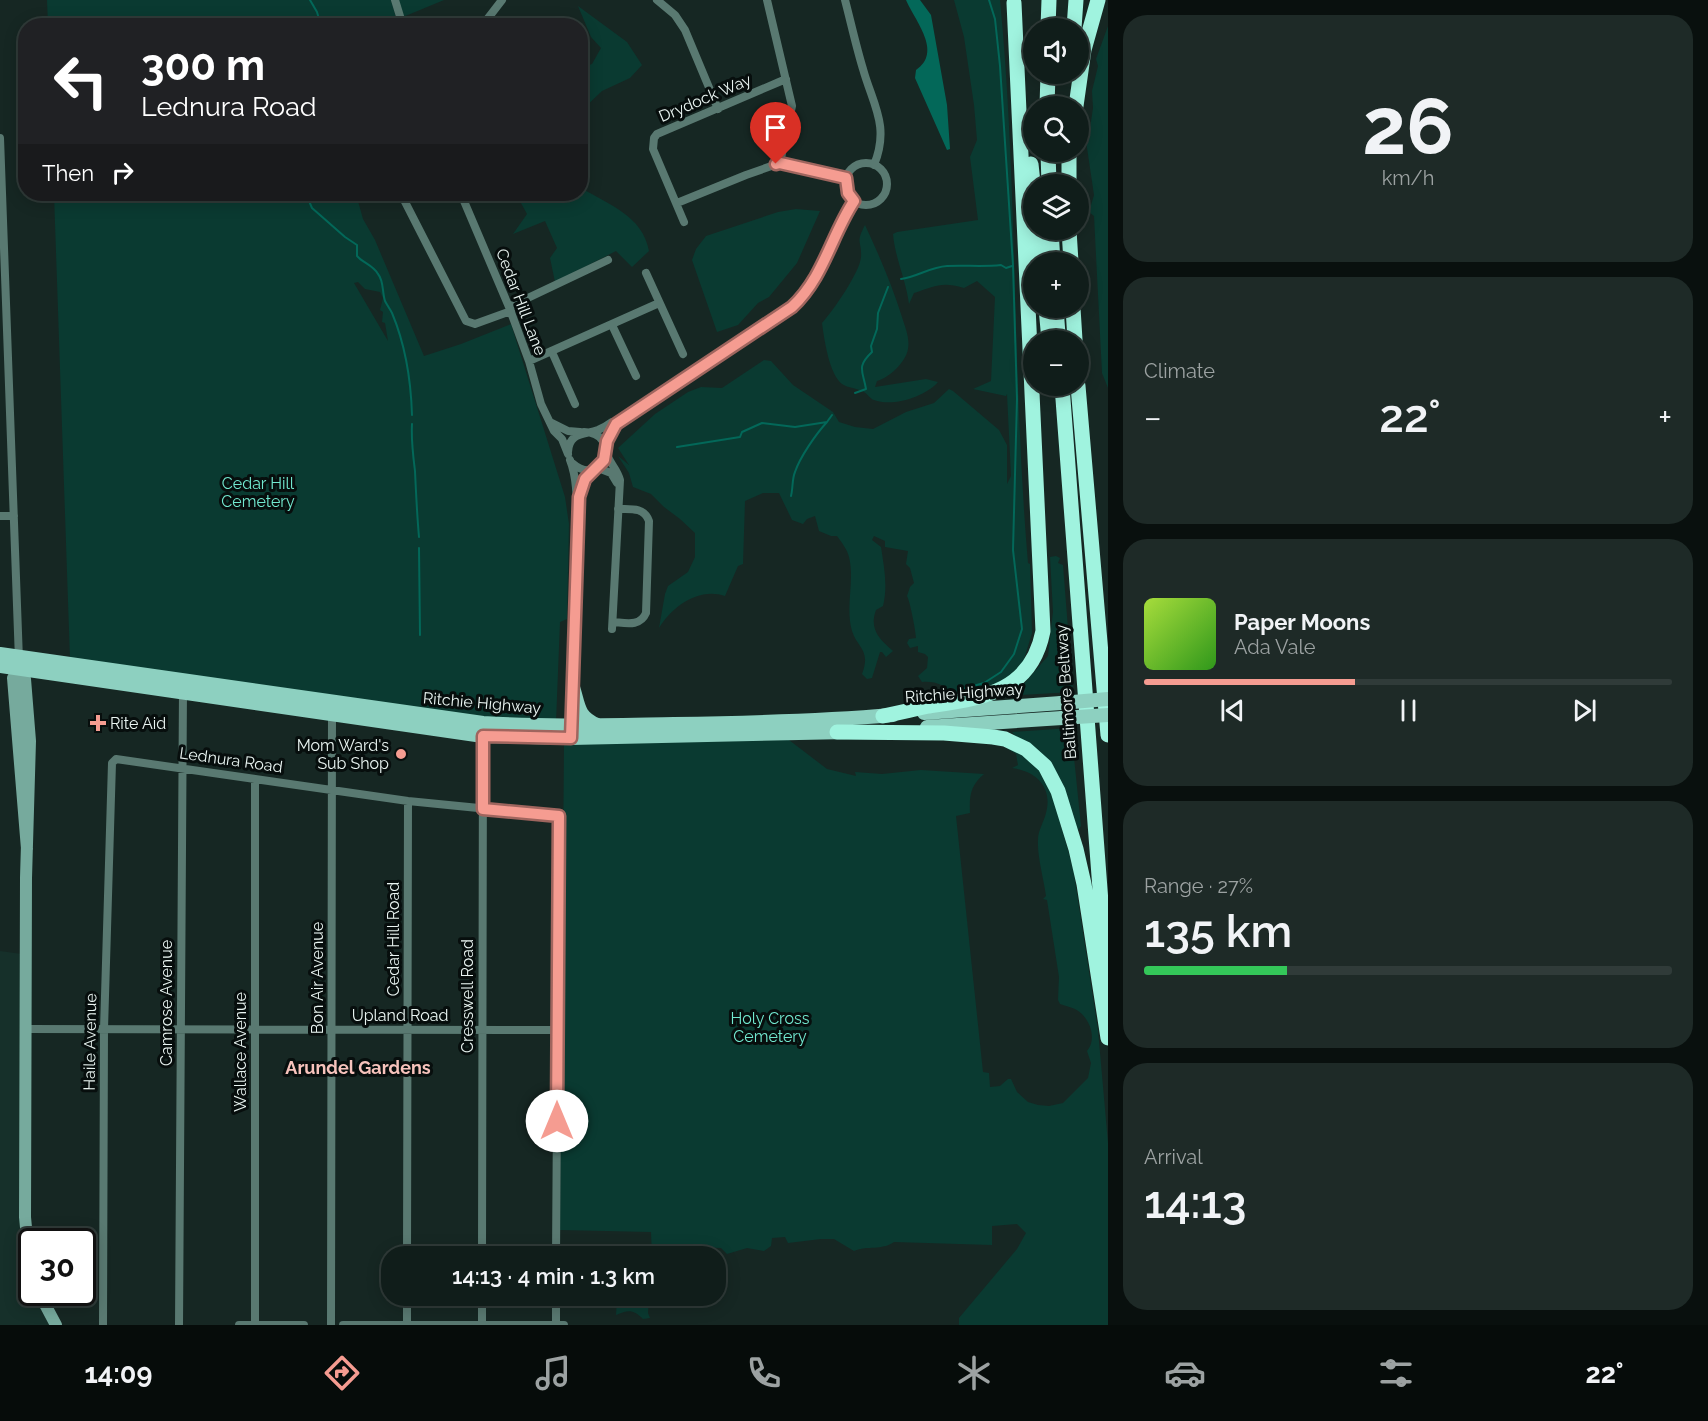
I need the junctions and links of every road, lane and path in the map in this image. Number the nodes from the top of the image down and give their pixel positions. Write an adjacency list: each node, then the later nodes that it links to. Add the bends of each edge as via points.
1 (395, 0): 10 (street)
2 (502, 0): 11 (street)
3 (657, 0): 16 (street, via 685,30)
4 (767, 0): 14 (street)
5 (845, 0): 19 (street, via 863,72 879,111 879,154)
6 (1049, 0): 12 (highway)
7 (1076, 0): 13 (highway)
8 (1098, 0): 15 (highway, via 1084,50)
9 (1013, 2): 20 (highway); 64 (highway, via 1043,631 1033,661 1011,685 989,694)
10 (401, 18)
11 (488, 18)
12 (1048, 18)
13 (1075, 18)
14 (786, 79): 16 (street, Drydock Way); 18 (street, via 792,106)
15 (1077, 96)
16 (718, 109): 25 (street, Drydock Way, via 654,138 653,149)
17 (0, 138): 26 (street)
18 (780, 163): 21 (street); 25 (street)
19 (874, 165): 21 (street, via 857,165); 24 (street, via 885,175 884,194 869,204)
20 (1032, 174)
21 (846, 178): 24 (street, via 848,193)
22 (405, 201): 31 (street, via 466,321 475,324)
23 (464, 201): 31 (street, Cedar Hill Lane)
24 (854, 201): 45 (street, via 805,295 766,326)
25 (677, 203): 27 (street, Drydock Way)
26 (2, 220): 32 (street)
27 (684, 222)
28 (608, 260): 31 (street)
29 (646, 273): 30 (street)
30 (659, 303): 33 (street); 35 (street)
31 (510, 309): 36 (street, Cedar Hill Lane)
32 (3, 322): 43 (street)
33 (612, 325): 34 (street); 37 (street)
34 (552, 352): 36 (street); 41 (street)
35 (682, 354)
36 (529, 361): 44 (street, Cedar Hill Lane)
37 (636, 376)
38 (1055, 396): 52 (highway)
39 (1063, 396): 52 (highway, Baltimore Beltway)
40 (1079, 396): 68 (highway)
41 (575, 404)
42 (0, 419): 43 (street)
43 (10, 419): 55 (street)
44 (550, 422): 46 (street, via 568,431); 48 (street, Cedar Hill Lane)
45 (616, 424): 46 (street); 47 (street)
46 (583, 432): 47 (street, via 596,435); 48 (street, via 570,442)
47 (606, 449): 49 (street, via 604,460); 50 (street, via 617,470)
48 (569, 457): 49 (street, via 580,469); 51 (street)
49 (596, 469): 50 (street, via 613,474); 51 (street, via 585,479)
50 (619, 489): 53 (street)
51 (579, 497): 60 (street)
52 (1070, 507): 78 (highway, Baltimore Beltway)
53 (618, 509): 53 (street, via 613,626 638,623 646,613 649,521 640,510)
54 (0, 516): 55 (street)
55 (14, 516): 57 (street)
56 (0, 654): 57 (main road, Ritchie Highway)
57 (19, 663): 58 (main road, Ritchie Highway); 59 (main road, Ritchie Highway); 70 (street, via 25,679); 70 (street, via 13,678)
58 (0, 666)
59 (183, 687): 62 (main road, Ritchie Highway); 72 (street, Camrose Avenue)
60 (573, 687): 65 (main road, via 581,714); 66 (street)
61 (1108, 699): 64 (main road, Ritchie Highway, bridge)
62 (332, 709): 66 (main road, Ritchie Highway); 69 (main road, Ritchie Highway); 74 (street, Bon Air Avenue)
63 (1108, 715): 67 (main road, Ritchie Highway, bridge)
64 (883, 716): 65 (main road, Ritchie Highway)
65 (597, 725): 66 (main road, Ritchie Highway)
66 (571, 732): 67 (main road, Ritchie Highway); 69 (main road, Ritchie Highway)
67 (837, 732): 87 (highway, via 993,737 1026,749 1045,766 1058,791 1079,861)
68 (1108, 735)
69 (483, 736): 76 (street, Cresswell Road)
70 (23, 742): 77 (street); 77 (street, via 24,778 28,785)
71 (113, 759): 72 (street, Lednura Road); 80 (street, Haile Avenue)
72 (183, 769): 73 (street, Lednura Road); 82 (street, Camrose Avenue)
73 (255, 779): 74 (street, Lednura Road); 83 (street, Wallace Avenue)
74 (332, 790): 75 (street, Lednura Road); 81 (street, Bon Air Avenue)
75 (408, 801): 76 (street, Lednura Road); 84 (street, Cedar Hill Road)
76 (483, 809): 85 (street, Cresswell Road); 86 (street, Lednura Road, via 559,816)
77 (27, 849): 79 (street)
78 (1108, 995)
79 (26, 1029): 80 (street, Upland Road); 88 (street)
80 (104, 1029): 82 (street, Upland Road); 97 (street, Haile Avenue)
81 (332, 1029): 83 (street, Upland Road); 84 (street, Upland Road); 102 (street, Bon Air Avenue)
82 (181, 1030): 83 (street, Upland Road); 98 (street, Camrose Avenue)
83 (255, 1030): 100 (street, Wallace Avenue)
84 (407, 1030): 85 (street, Upland Road); 89 (street, Cedar Hill Road)
85 (483, 1030): 86 (street, Upland Road); 90 (street, Cresswell Road)
86 (558, 1030): 91 (street)
87 (1108, 1038)
88 (26, 1228)
89 (407, 1246)
90 (482, 1246)
91 (556, 1246)
92 (46, 1306): 96 (street)
93 (407, 1306): 104 (street)
94 (482, 1306): 105 (street)
95 (556, 1306): 106 (street)
96 (56, 1325)
97 (103, 1325)
98 (179, 1325)
99 (239, 1325): 100 (street)
100 (255, 1325): 101 (street)
101 (304, 1325)
102 (331, 1325)
103 (343, 1325): 104 (street)
104 (407, 1325): 105 (street)
105 (482, 1325): 106 (street)
106 (556, 1325): 107 (street)
107 (564, 1325)

